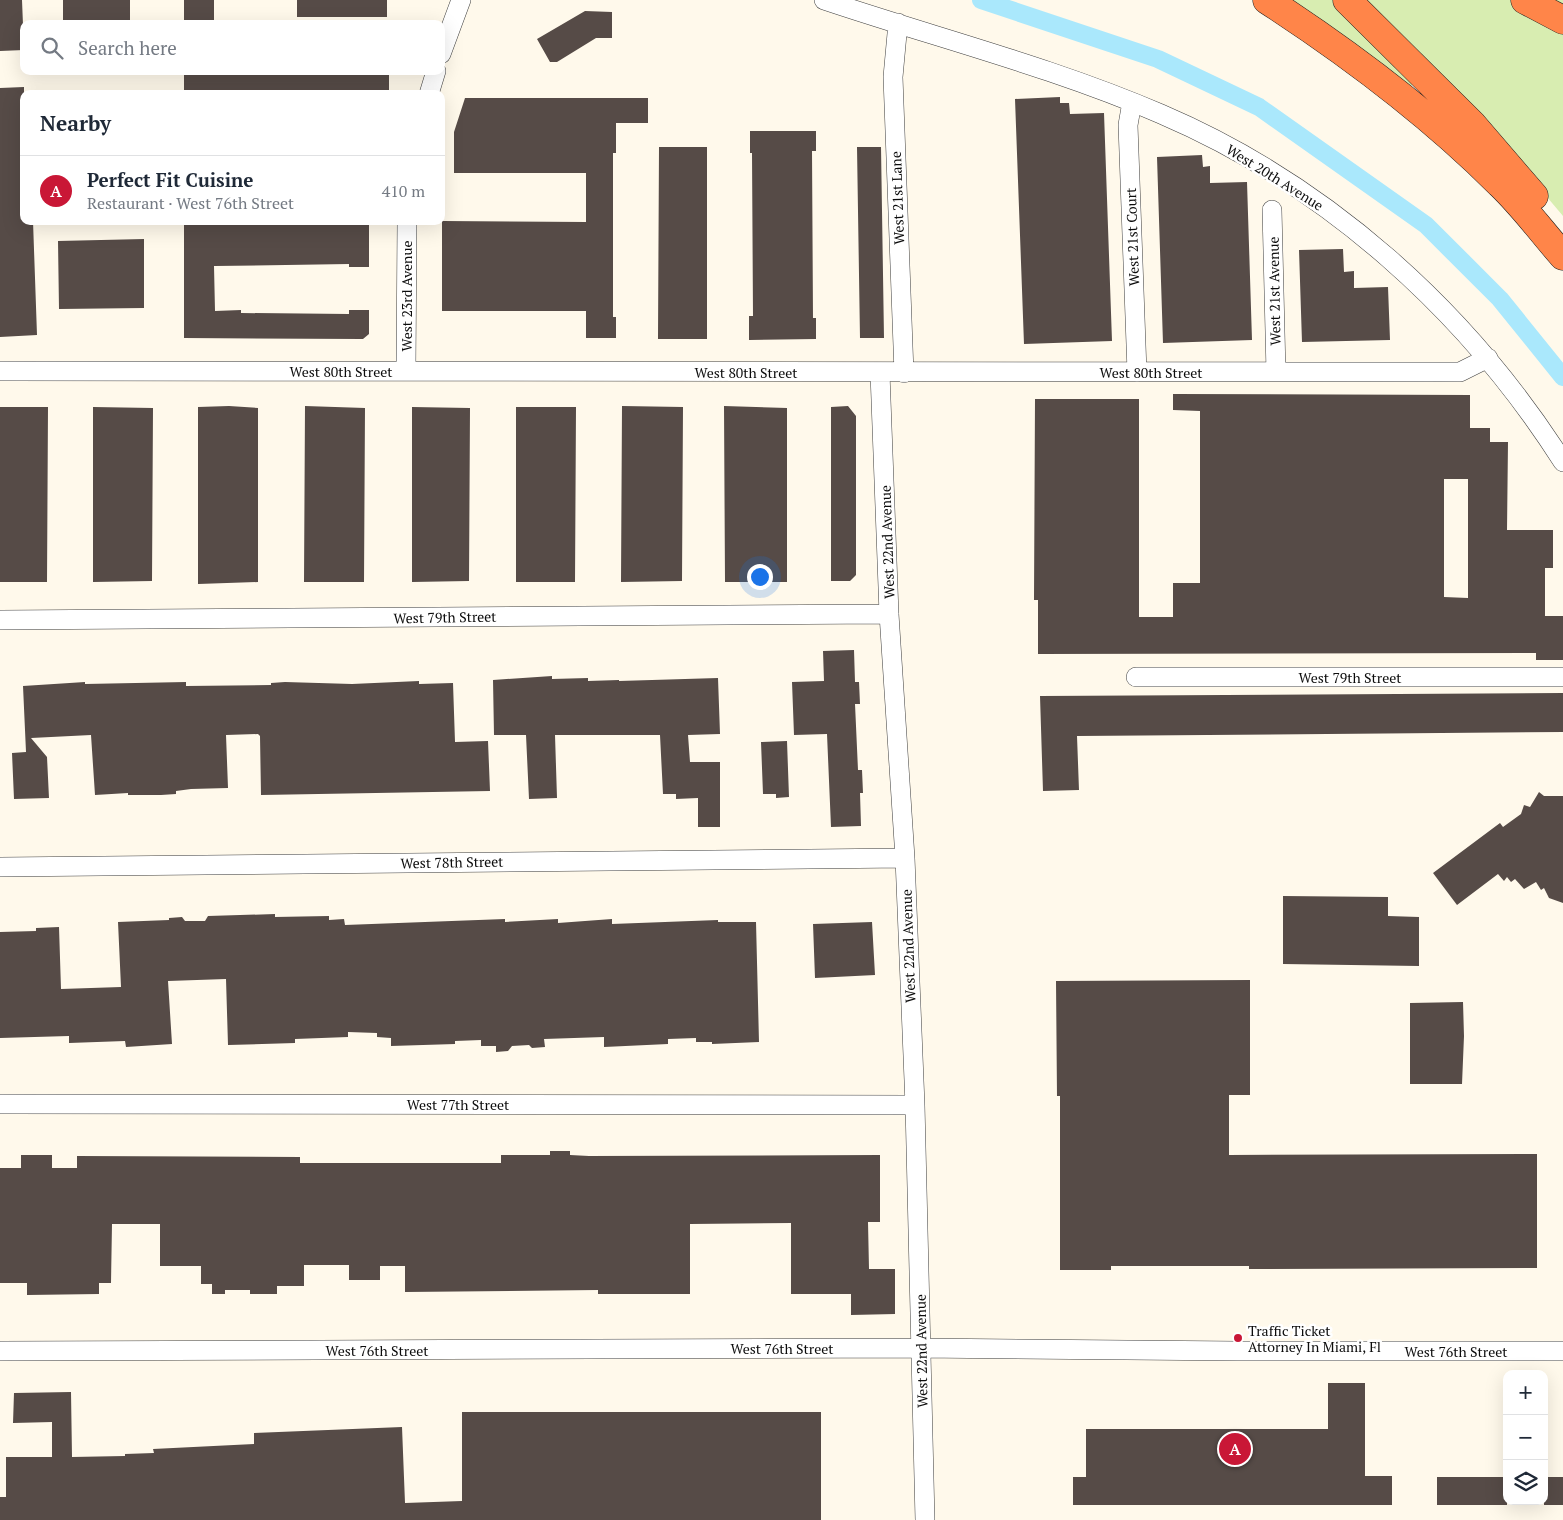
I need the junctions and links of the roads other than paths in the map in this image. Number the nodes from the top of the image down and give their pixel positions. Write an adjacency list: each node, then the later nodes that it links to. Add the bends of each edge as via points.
1 (461, 0): 8 (street)
2 (824, 0): 7 (street, West 20th Avenue)
3 (1267, 0): 15 (highway, via 1302,22 1425,114 1501,185)
4 (1347, 0): 14 (highway, via 1472,124 1524,182)
5 (1525, 0): 6 (highway)
6 (1563, 20)
7 (898, 23): 11 (street, West 20th Avenue); 22 (street, West 21st Lane, via 893,77)
8 (445, 43)
9 (435, 75): 10 (street)
10 (430, 90)
11 (1132, 102): 16 (street, West 20th Avenue, via 1239,152 1323,207 1399,267); 19 (street, West 21st Court, via 1128,125)
12 (1272, 210): 20 (street, West 21st Avenue)
13 (406, 225): 18 (street, West 23rd Avenue)
14 (1563, 243)
15 (1563, 256)
16 (1488, 358): 20 (street, West 80th Street, via 1460,372); 23 (street, West 20th Avenue)
17 (0, 371): 18 (street, West 80th Street)
18 (406, 371): 21 (street, West 80th Street)
19 (1137, 372): 20 (street, West 80th Street); 22 (street, West 80th Street)
20 (1276, 372)
21 (880, 373): 22 (street, West 80th Street); 24 (street, West 22nd Avenue)
22 (904, 373)
23 (1563, 462)
24 (889, 614): 25 (street, West 79th Street); 28 (street, West 22nd Avenue)
25 (0, 620)
26 (1136, 677): 27 (street, West 79th Street)
27 (1563, 677)
28 (905, 858): 29 (street, West 78th Street); 31 (street, West 22nd Avenue)
29 (0, 867)
30 (0, 1104): 31 (street, West 77th Street)
31 (915, 1105): 32 (street, West 22nd Avenue)
32 (920, 1348): 33 (street, West 76th Street); 34 (street, West 76th Street); 35 (street, West 22nd Avenue)
33 (0, 1351)
34 (1563, 1351)
35 (925, 1520)

